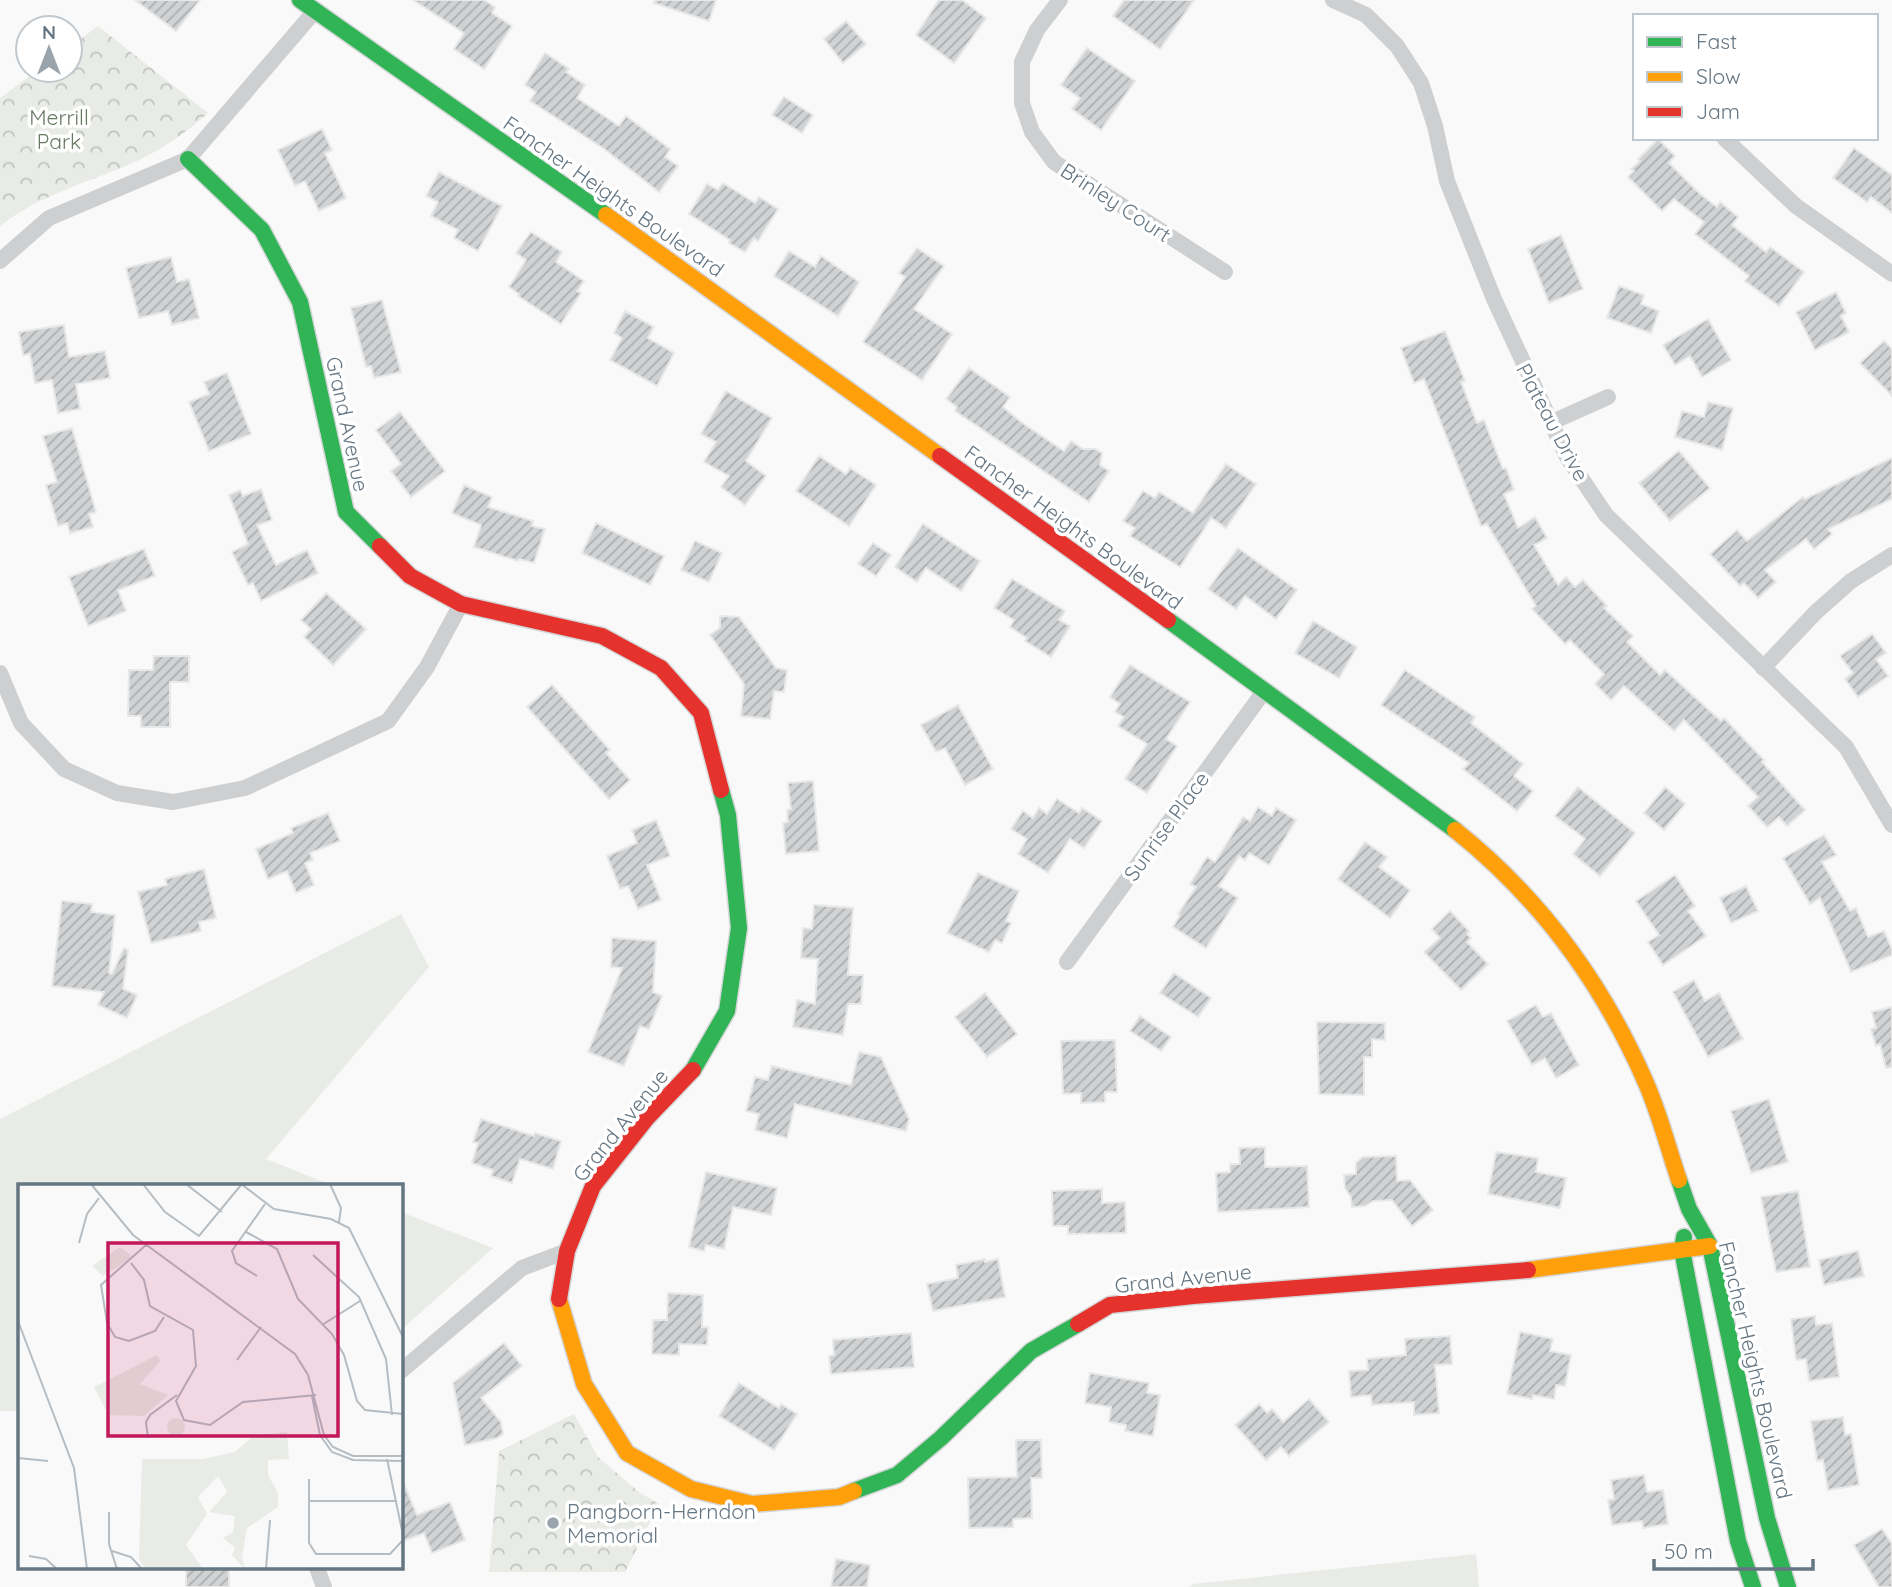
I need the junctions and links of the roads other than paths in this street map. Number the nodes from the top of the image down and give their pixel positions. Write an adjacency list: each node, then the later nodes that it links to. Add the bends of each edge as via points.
1 (300, 0): 4 (street, Fancher Heights Boulevard)
2 (1060, 0): 8 (street, Brinley Court, via 1037,30 1023,62 1022,103 1032,132 1055,162)
3 (1333, 0): 11 (street, Plateau Drive, via 1366,15 1397,46 1421,83 1447,181)
4 (314, 12): 6 (street); 16 (street, Fancher Heights Boulevard, via 586,200)
5 (1726, 140): 9 (street, via 1796,206)
6 (188, 159): 7 (street, via 49,218); 13 (street, Grand Avenue, via 262,230 300,302 346,512 410,576)
7 (0, 261)
8 (1225, 272)
9 (1892, 274)
10 (1608, 397): 11 (street)
11 (1550, 423): 14 (street, Plateau Drive, via 1606,515)
12 (1892, 555): 14 (street, via 1851,580)
13 (461, 604): 15 (street, via 427,667 388,721 245,788 173,803 117,793 64,769 21,723); 22 (street, Grand Avenue, via 602,636 661,668 701,713 728,815 739,928 727,1011 698,1065 647,1118 593,1186)
14 (1763, 668): 17 (street, Plateau Drive, via 1846,747)
15 (0, 673)
16 (1265, 690): 18 (street, Sunrise Place); 19 (street, Fancher Heights Boulevard, via 1490,859 1540,912 1588,974 1620,1028 1647,1086)
17 (1892, 825)
18 (1067, 962)
19 (1688, 1206): 20 (street, Fancher Heights Boulevard); 21 (street, Fancher Heights Boulevard)
20 (1710, 1246): 21 (street, Grand Avenue); 27 (street, Fancher Heights Boulevard, via 1768,1518)
21 (1682, 1250): 22 (street, Grand Avenue, via 1555,1268 1110,1305 1031,1351 897,1475 839,1497 752,1504 691,1489 627,1452 584,1384 559,1297); 26 (street, Fancher Heights Boulevard, via 1733,1516)
22 (567, 1251): 23 (street, via 522,1268)
23 (402, 1370)
24 (318, 1570): 25 (street)
25 (324, 1587)
26 (1753, 1587)
27 (1788, 1587)

